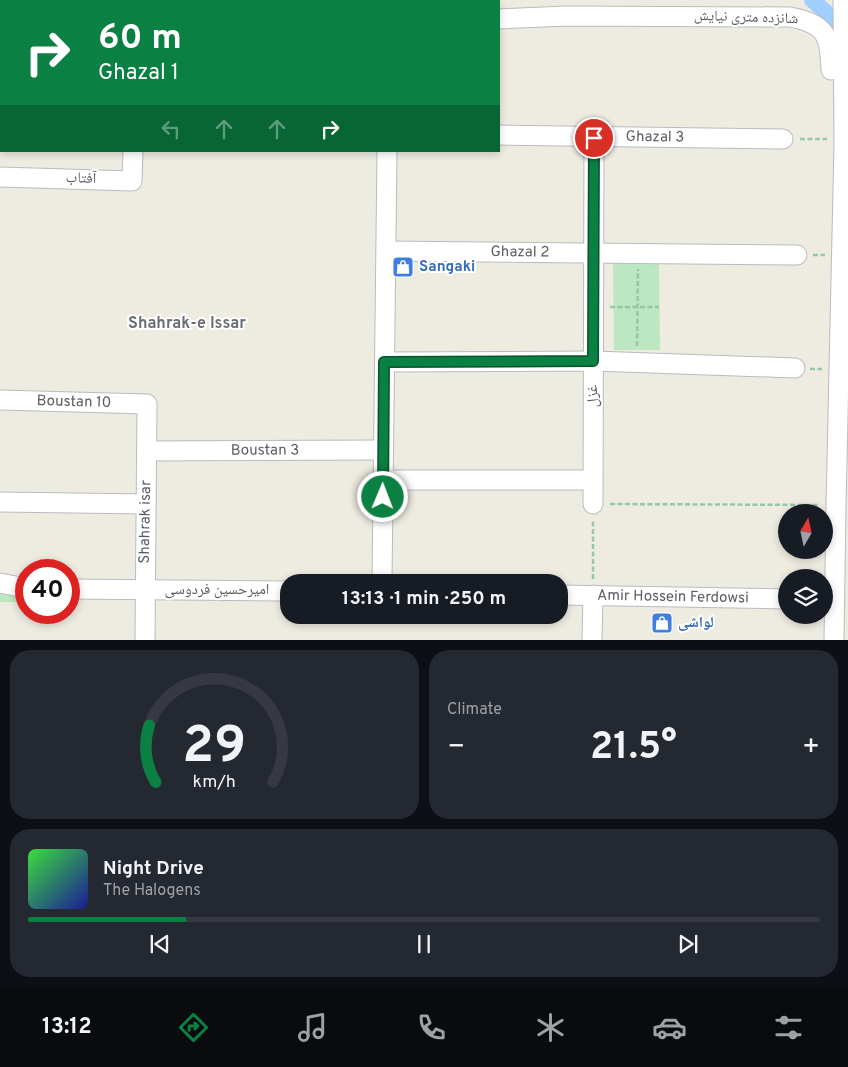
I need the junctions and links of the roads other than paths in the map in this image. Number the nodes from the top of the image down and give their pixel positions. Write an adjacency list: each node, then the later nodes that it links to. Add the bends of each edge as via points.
1 (843, 2): 10 (street)
2 (566, 8): 3 (street, شانزده متری نیایش); 10 (street, شانزده متری نیایش, via 790,17 809,20 822,29 830,48 832,172)
3 (500, 19)
4 (500, 135): 5 (street, Ghazal 3)
5 (594, 138): 6 (street, Ghazal 3); 12 (street, غزل)
6 (783, 139)
7 (133, 152): 9 (street, آفتاب, via 132,181)
8 (387, 152): 11 (street)
9 (0, 177)
10 (842, 224): 26 (street, via 836,506)
11 (386, 251): 12 (street, Ghazal 2); 15 (street)
12 (593, 252): 13 (street, Ghazal 2); 14 (street, غزل)
13 (797, 255)
14 (593, 361): 15 (street); 16 (street); 22 (street, غزل)
15 (384, 362): 19 (street)
16 (795, 368)
17 (0, 400): 18 (street, Boustan 10)
18 (147, 404): 20 (street, Shahrak isar)
19 (383, 450): 20 (street, Boustan 3); 21 (street)
20 (147, 451): 24 (street, Shahrak isar)
21 (384, 480): 22 (street); 27 (street)
22 (593, 480): 25 (street, غزل)
23 (0, 502): 24 (street)
24 (146, 504): 32 (street, Shahrak isar)
25 (593, 504)
26 (842, 530): 28 (street)
27 (382, 574)
28 (833, 578)
29 (0, 583): 30 (street)
30 (15, 586)
31 (80, 589): 32 (street, امیرحسین فردوسی)
32 (145, 590): 33 (street, امیرحسین فردوسی); 38 (street, Shahrak isar)
33 (280, 591)
34 (568, 595): 35 (street, Amir Hossein Ferdowsi)
35 (593, 596): 36 (street, Amir Hossein Ferdowsi); 39 (street)
36 (778, 599)
37 (832, 624): 40 (street)
38 (145, 640)
39 (592, 640)
40 (834, 640)

